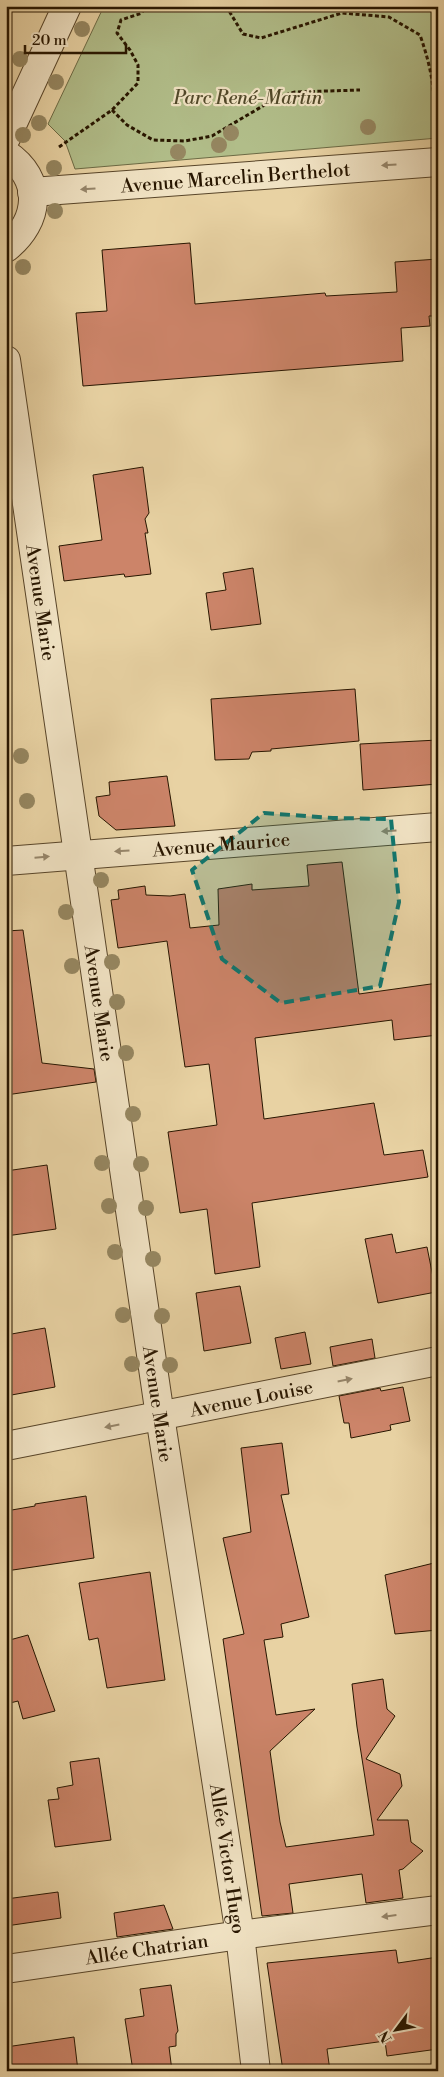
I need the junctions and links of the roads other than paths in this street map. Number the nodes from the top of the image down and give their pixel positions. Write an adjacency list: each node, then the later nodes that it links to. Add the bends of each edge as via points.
1 (67, 6): 2 (street)
2 (6, 138)
3 (6, 154): 5 (street, via 16,160 27,175)
4 (438, 162): 5 (street, Avenue Marcelin Berthelot, one-way to 5)
5 (32, 192): 6 (street, via 28,224 19,238)
6 (6, 248)
7 (6, 360): 9 (street, Avenue Marie)
8 (438, 827): 9 (street, Avenue Maurice, one-way to 9)
9 (78, 854): 10 (street, Avenue Maurice, one-way to 9); 12 (street, Avenue Marie)
10 (6, 861)
11 (438, 1361): 12 (street, Avenue Louise, one-way to 11)
12 (160, 1416): 13 (street, Avenue Louise, one-way to 13); 14 (street, Avenue Marie)
13 (6, 1446)
14 (196, 1646): 16 (street, Allée Victor Hugo)
15 (438, 1910): 16 (street, Allée Chatrian, one-way to 16)
16 (240, 1935): 17 (street, Allée Chatrian); 18 (street, Allée Victor Hugo)
17 (6, 1969)
18 (256, 2071)

